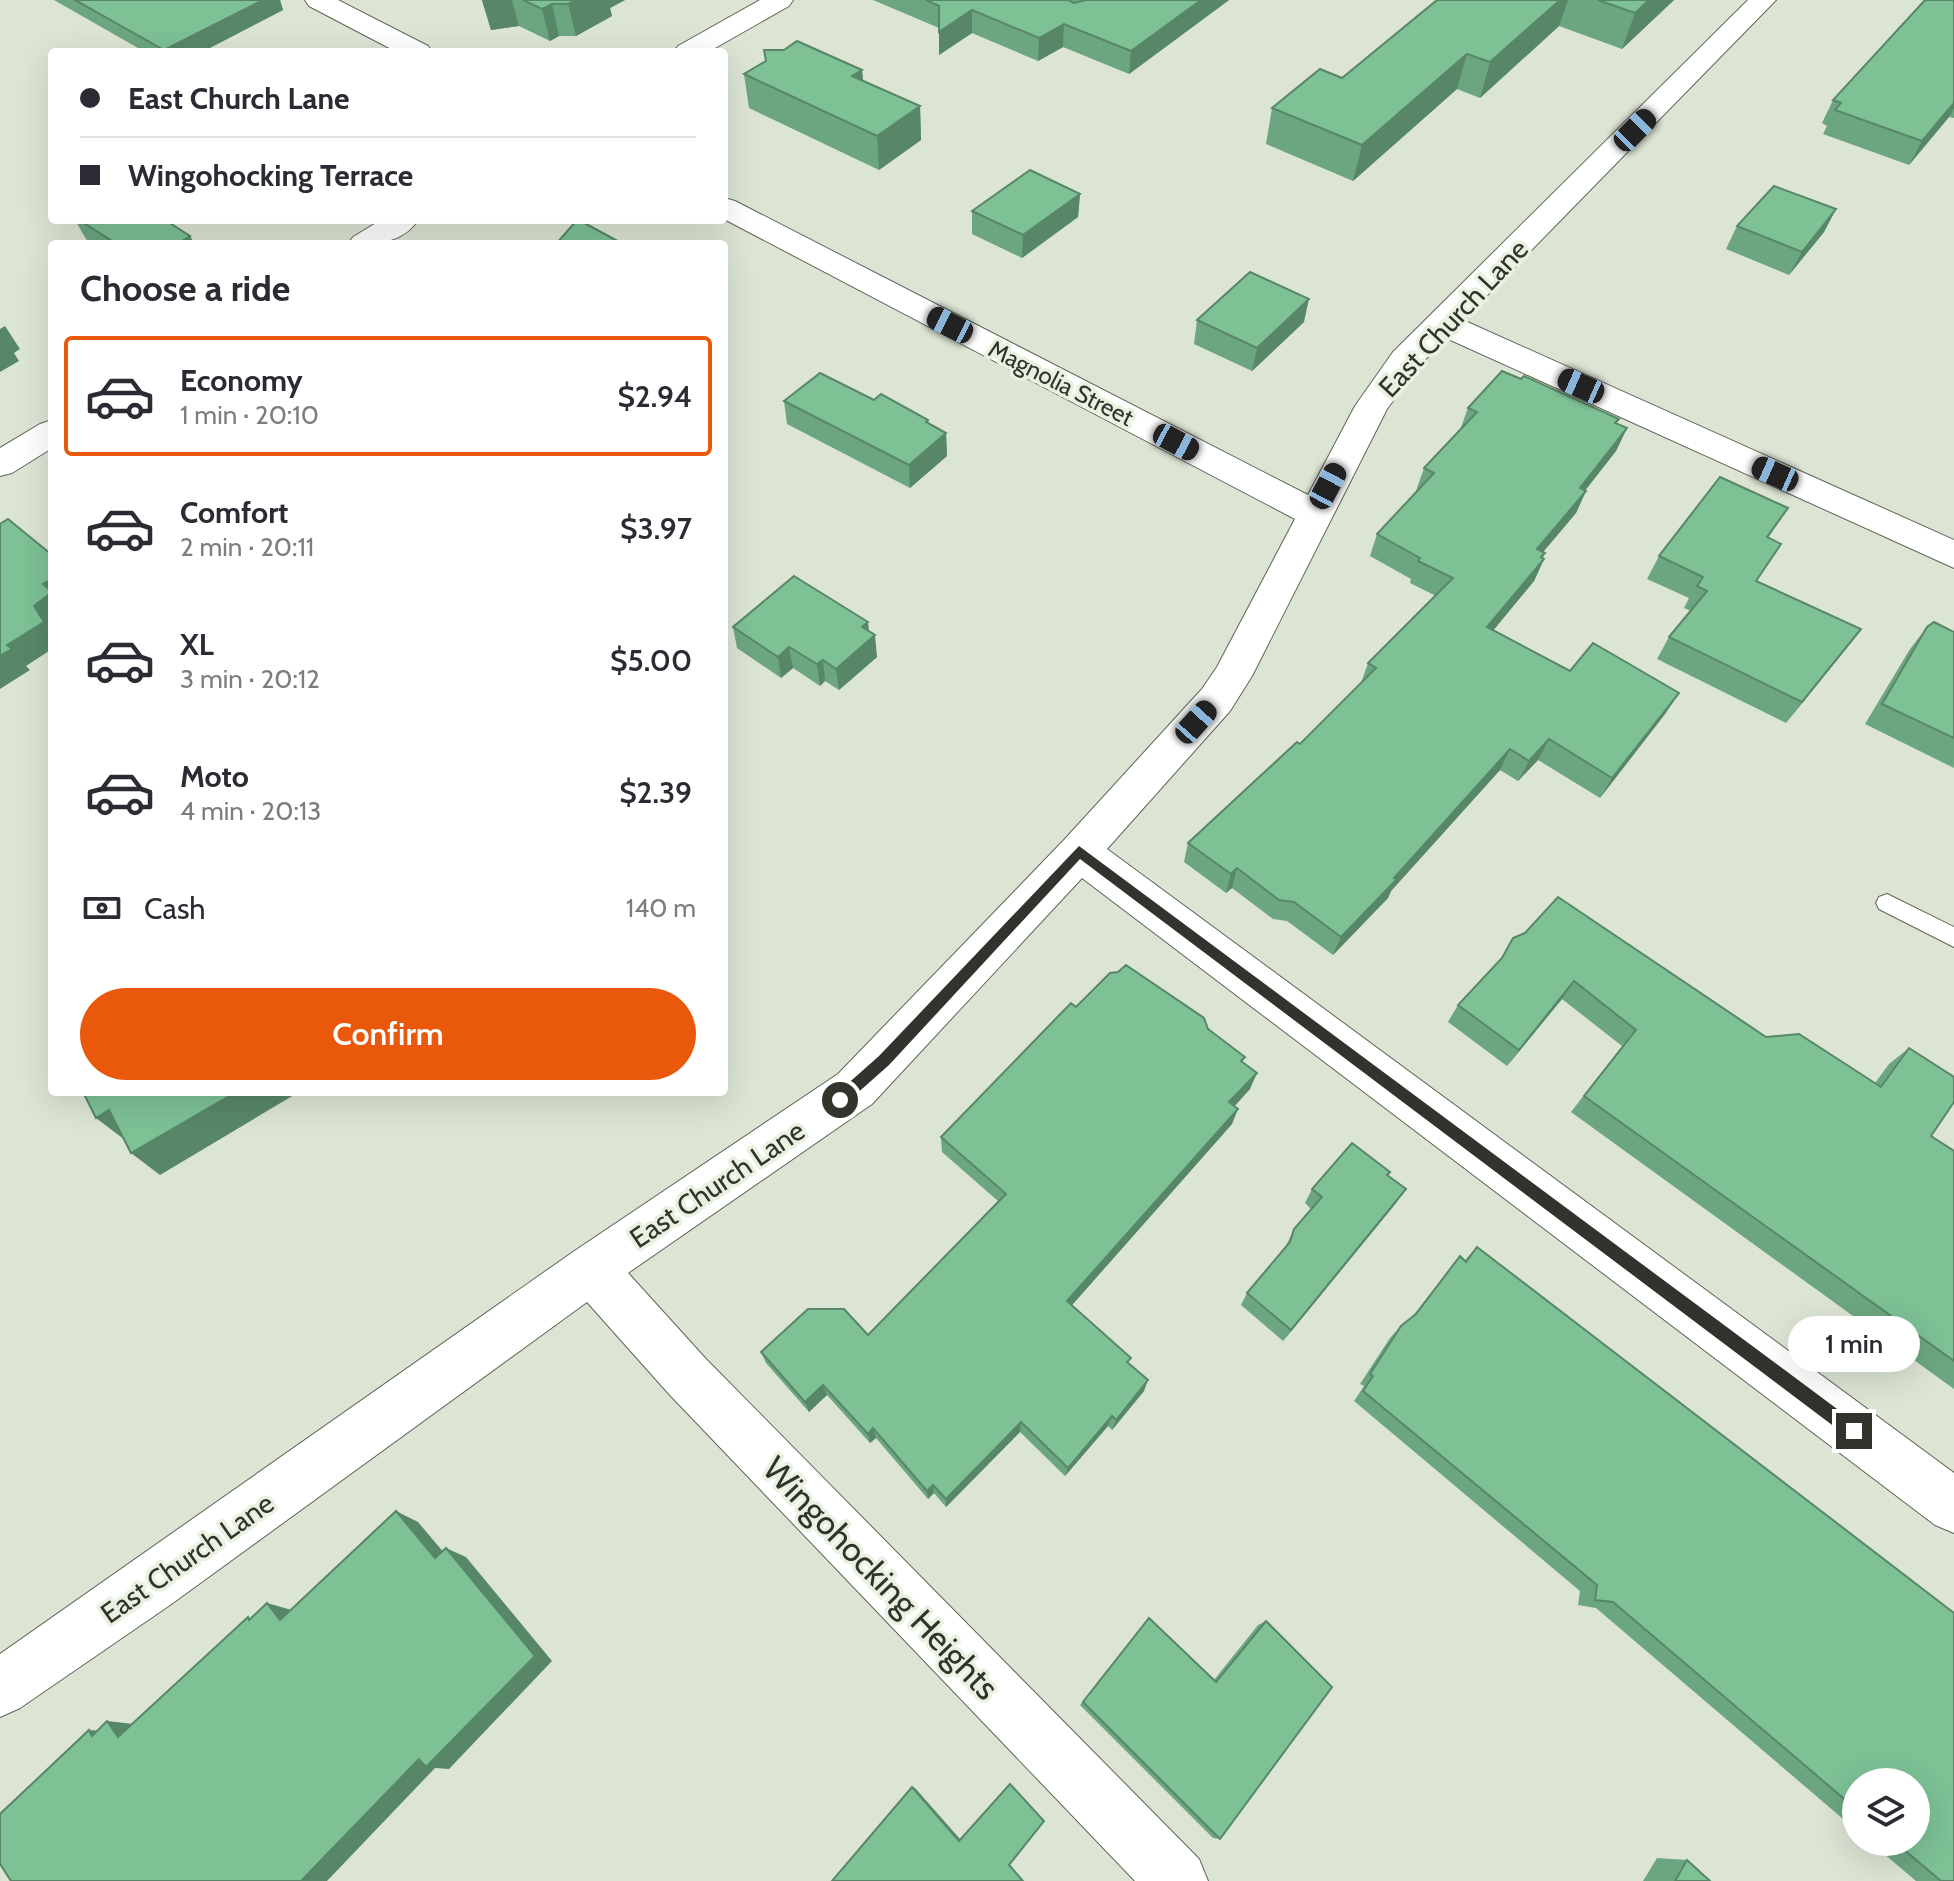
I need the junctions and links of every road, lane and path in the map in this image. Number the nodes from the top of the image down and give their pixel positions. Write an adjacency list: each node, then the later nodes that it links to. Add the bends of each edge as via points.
1 (318, 0): 4 (street)
2 (780, 0): 5 (street)
3 (1763, 0): 9 (street, East Church Lane)
4 (408, 48)
5 (695, 48)
6 (728, 209): 12 (street, Magnolia Street)
7 (396, 224): 8 (street)
8 (370, 240)
9 (1443, 324): 12 (street, East Church Lane, via 1384,385); 13 (street)
10 (48, 434): 11 (street)
11 (0, 464)
12 (1314, 513): 14 (street, East Church Lane, via 1216,700)
13 (1954, 555)
14 (1079, 852): 17 (street, East Church Lane, via 855,1089); 18 (street)
15 (1887, 903): 16 (lane)
16 (1954, 938)
17 (591, 1269): 19 (street, East Church Lane); 20 (street, Wingohocking Heights, via 687,1376)
18 (1954, 1506)
19 (0, 1688)
20 (1177, 1881)

